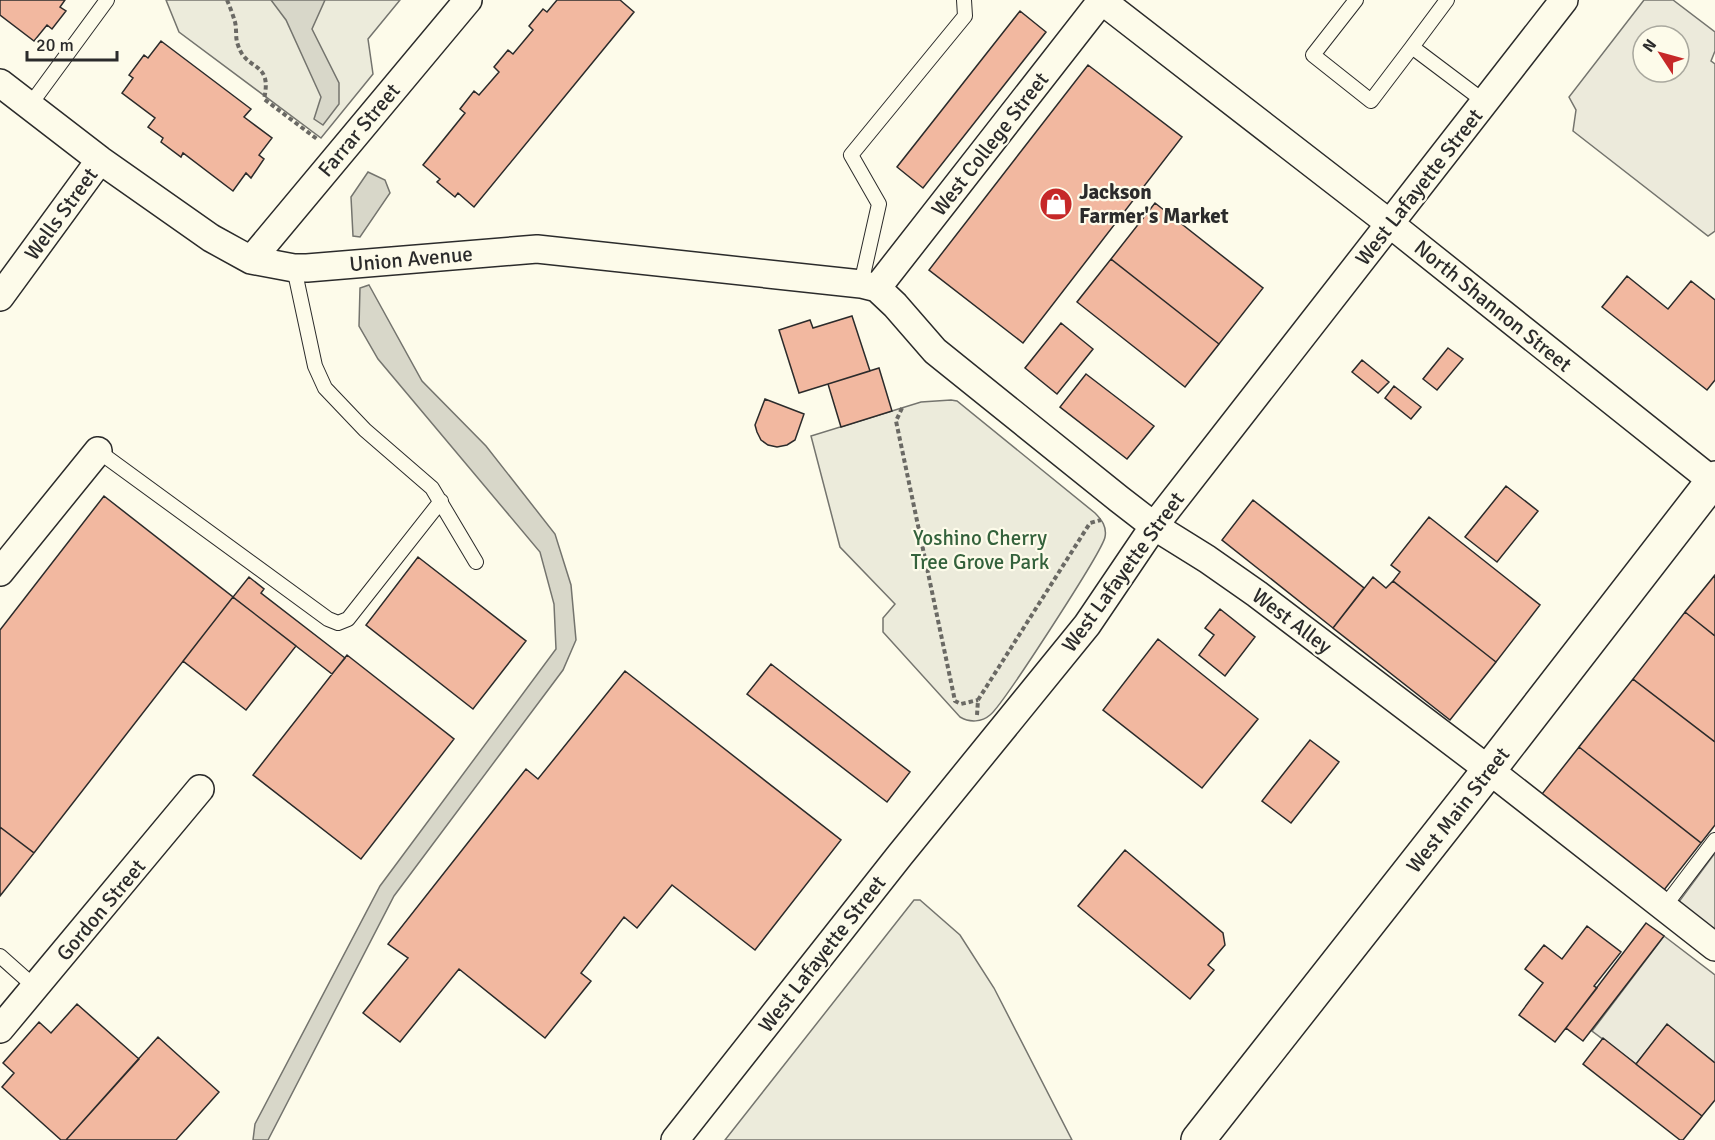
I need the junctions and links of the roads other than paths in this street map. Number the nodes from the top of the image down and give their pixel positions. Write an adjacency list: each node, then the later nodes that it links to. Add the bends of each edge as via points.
1 (107, 0): 11 (lane)
2 (468, 0): 14 (street, Farrar Street)
3 (964, 0): 16 (lane, via 965,16 851,155 879,204)
4 (1101, 0): 13 (street, North Shannon Street); 16 (street, West College Street)
5 (1356, 0): 8 (lane, via 1313,55 1371,101)
6 (1447, 0): 8 (lane)
7 (1564, 0): 10 (street, West Lafayette Street)
8 (1412, 47): 10 (lane)
9 (0, 83): 11 (street, Union Avenue)
10 (1485, 102): 13 (street, West Lafayette Street)
11 (30, 105): 12 (street, Union Avenue)
12 (100, 160): 14 (street, Union Avenue); 17 (street, Wells Street)
13 (1389, 223): 19 (street, North Shannon Street); 21 (street, West Lafayette Street)
14 (251, 260): 15 (street, Union Avenue)
15 (294, 268): 16 (street, Union Avenue, via 537,249); 20 (lane, via 315,366 325,388)
16 (869, 286): 21 (street, West Alley, via 895,305 935,351)
17 (0, 297)
18 (98, 451): 20 (lane, via 338,623 348,619); 23 (street)
19 (1714, 481): 24 (main road, West Main Street)
20 (441, 501): 22 (lane)
21 (1154, 526): 24 (street, West Alley, via 1257,594); 32 (street, West Lafayette Street, via 1087,625)
22 (476, 562)
23 (0, 572)
24 (1489, 770): 27 (street, West Alley); 33 (main road, West Main Street)
25 (200, 789): 30 (street, Gordon Street)
26 (1715, 840): 27 (lane)
27 (1664, 907): 28 (street, West Alley)
28 (1715, 947)
29 (0, 956): 30 (lane)
30 (36, 987): 31 (street, Gordon Street)
31 (0, 1029)
32 (675, 1140)
33 (1198, 1140)

